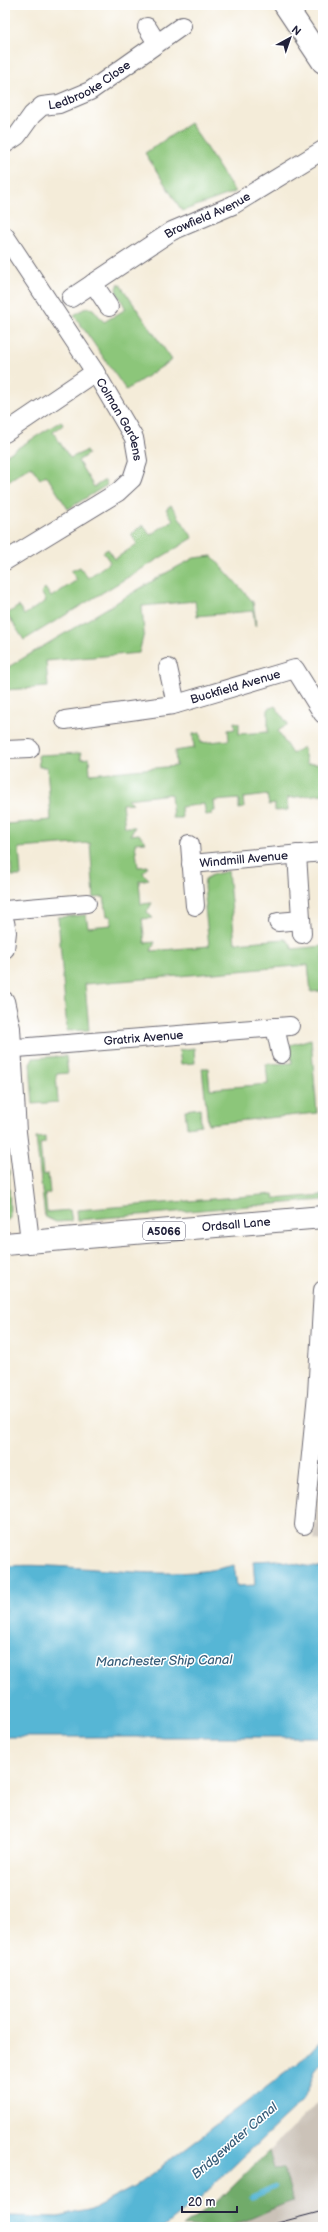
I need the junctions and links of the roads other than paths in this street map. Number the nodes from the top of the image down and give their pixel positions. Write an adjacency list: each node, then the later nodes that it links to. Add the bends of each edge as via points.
1 (285, 5): 5 (main road)
2 (182, 26): 4 (street, Ledbrooke Close)
3 (147, 27): 4 (street)
4 (157, 43): 6 (street, Ledbrooke Close, via 90,91 59,104 42,106 17,136)
5 (323, 62)
6 (5, 144)
7 (323, 150): 9 (street, Browfield Avenue, via 233,205 172,231)
8 (5, 237): 12 (street, Colman Gardens)
9 (93, 283): 10 (street, Browfield Avenue); 11 (street)
10 (71, 298)
11 (110, 307)
12 (95, 372): 13 (street); 14 (street, Colman Gardens, via 134,438 138,462 132,479 118,492)
13 (5, 433)
14 (5, 561)
15 (168, 668): 16 (street, Buckfield Avenue)
16 (176, 704): 17 (street, Buckfield Avenue, via 295,670); 18 (street, Buckfield Avenue)
17 (323, 714)
18 (65, 720)
19 (30, 749): 20 (street)
20 (5, 750)
21 (190, 844): 24 (street, Windmill Avenue)
22 (323, 852): 23 (street, Windmill Avenue)
23 (297, 854): 24 (street, Windmill Avenue); 29 (street, Windmill Avenue, via 301,927)
24 (191, 864): 26 (street, Windmill Avenue)
25 (88, 903): 27 (street)
26 (195, 906)
27 (5, 910)
28 (5, 922): 30 (street)
29 (278, 922)
30 (5, 949)
31 (5, 1000): 32 (street, via 11,1028)
32 (9, 1049): 33 (street, Gratrix Avenue, via 282,1026); 35 (street)
33 (281, 1054)
34 (323, 1217): 35 (main road, Ordsall Lane / A5066)
35 (30, 1241): 36 (main road, Ordsall Lane / A5066)
36 (5, 1244)
37 (323, 1290): 38 (street, via 317,1394)
38 (304, 1525)

